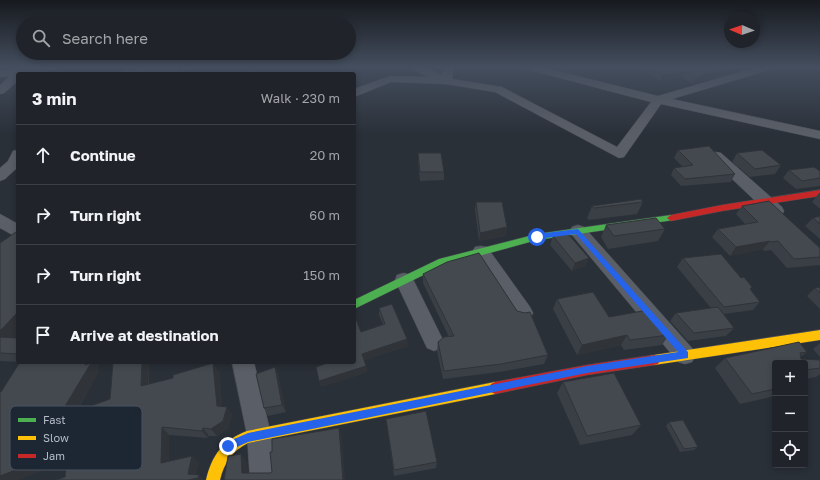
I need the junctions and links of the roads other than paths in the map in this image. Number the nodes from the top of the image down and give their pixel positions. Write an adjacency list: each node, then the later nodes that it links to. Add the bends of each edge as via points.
1 (499, 89): 6 (street, via 619,154)
2 (612, 89): 6 (street)
3 (688, 89): 6 (street)
4 (16, 91): 5 (street)
5 (0, 92)
6 (658, 100): 7 (street)
7 (820, 135)
8 (713, 154): 12 (street)
9 (16, 158): 10 (street)
10 (0, 176)
11 (820, 193): 12 (street)
12 (766, 202): 14 (street); 16 (street, via 722,208 692,216)
13 (0, 220): 15 (street)
14 (788, 222)
15 (16, 231)
16 (578, 231): 17 (street, via 537,237); 23 (street)
17 (481, 252): 18 (street, via 439,263); 20 (street)
18 (404, 280): 19 (street); 22 (street)
19 (356, 304)
20 (523, 313)
21 (820, 335): 23 (street)
22 (434, 342)
23 (685, 355): 25 (street, via 587,370)
24 (246, 364): 25 (street)
25 (259, 435): 26 (street, via 228,446 215,465); 27 (street)
26 (213, 480)
27 (263, 480)

